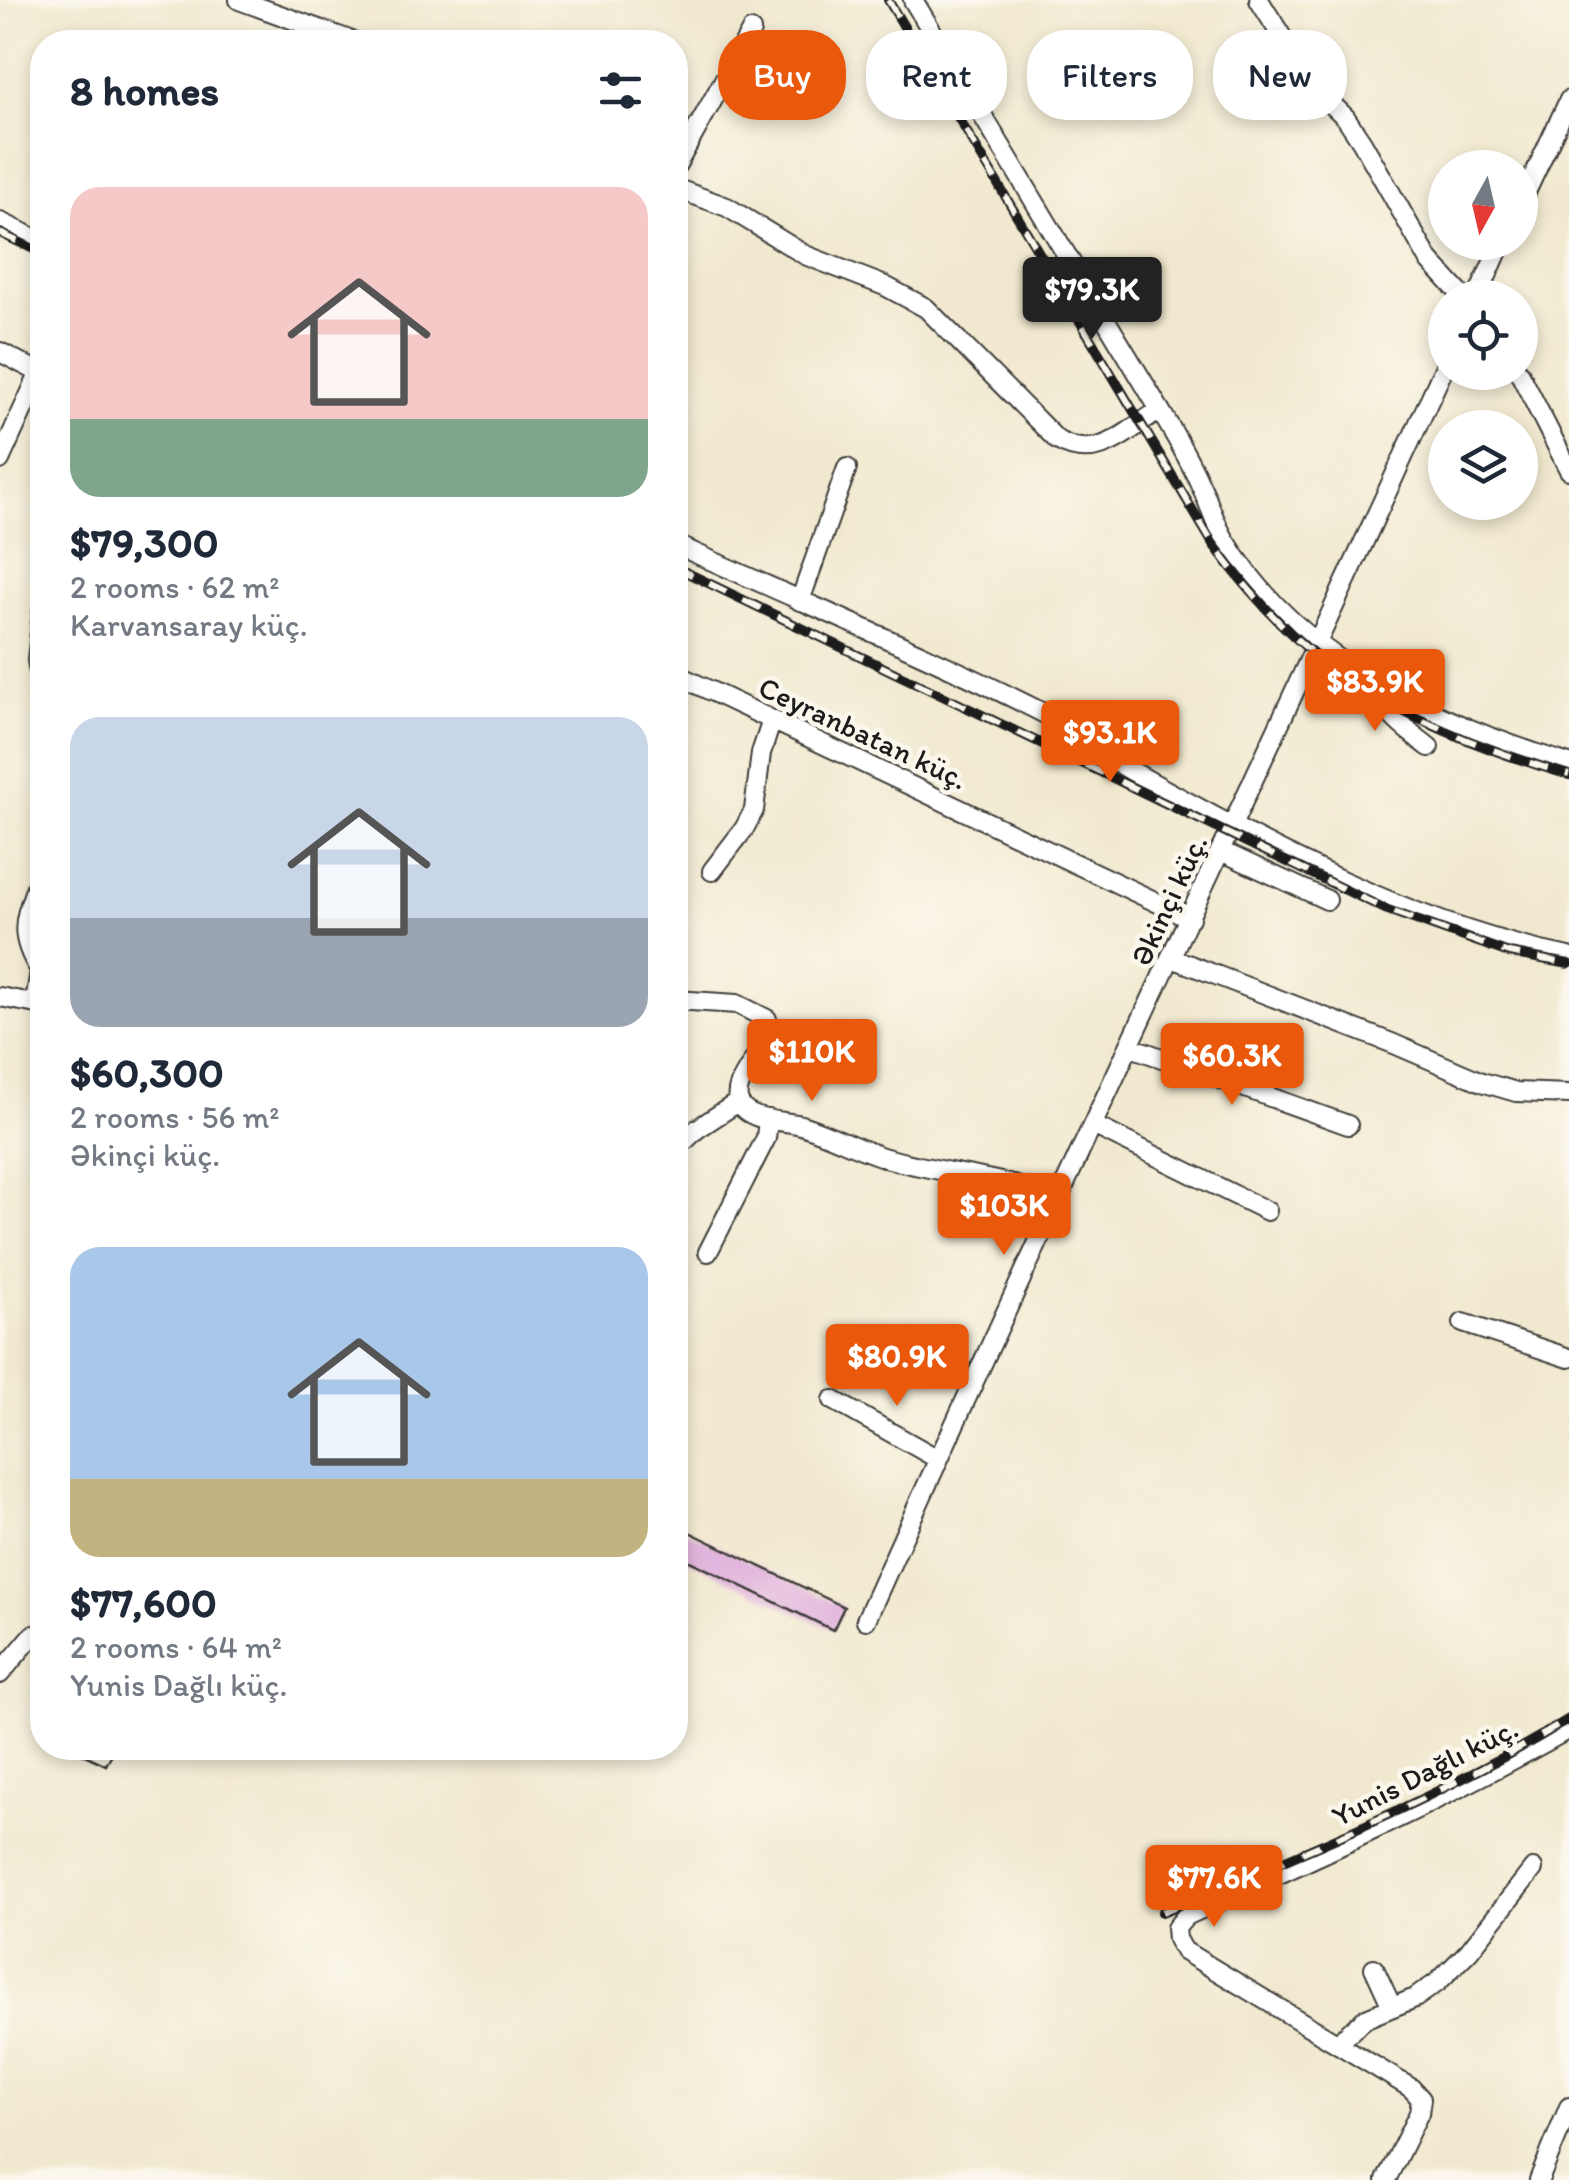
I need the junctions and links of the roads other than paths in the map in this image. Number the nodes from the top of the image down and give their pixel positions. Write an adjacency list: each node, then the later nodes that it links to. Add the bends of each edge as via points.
1 (239, 0): 4 (street)
2 (912, 0): 18 (street)
3 (1259, 0): 12 (street, via 1312,85 1346,118 1429,260)
4 (322, 30)
5 (718, 90): 7 (street)
6 (1569, 100): 8 (street)
7 (688, 145)
8 (1538, 166)
9 (688, 193): 18 (street, via 727,207 805,255 926,308 1070,447 1097,450)
10 (0, 222): 11 (street)
11 (30, 236)
12 (1447, 280)
13 (0, 352): 14 (street)
14 (30, 367)
15 (1434, 390): 24 (street, Əkinçi küç.)
16 (1529, 390): 21 (street)
17 (30, 396): 19 (street)
18 (1160, 410): 24 (street, via 1225,540 1270,598)
19 (0, 460)
20 (848, 468): 23 (street)
21 (1569, 470)
22 (688, 550): 23 (street)
23 (800, 601): 30 (street, via 1059,720 1122,765)
24 (1318, 643): 26 (street); 30 (street, Əkinçi küç.)
25 (688, 680): 27 (street, Ceyranbatan küç.)
26 (1378, 684): 28 (street, via 1390,715); 29 (street, via 1501,743)
27 (772, 720): 32 (street, via 754,810); 35 (street, Ceyranbatan küç.)
28 (1429, 747)
29 (1569, 764)
30 (1234, 826): 31 (street, Əkinçi küç.); 37 (street, via 1408,908)
31 (1222, 852): 33 (street); 35 (street, Əkinçi küç.)
32 (712, 871)
33 (1327, 900)
34 (30, 912): 36 (street, via 24,934)
35 (1190, 918): 38 (street, Əkinçi küç.)
36 (30, 954)
37 (1569, 957)
38 (1172, 958): 42 (street, Əkinçi küç.); 43 (street, via 1482,1082 1516,1092)
39 (0, 997): 41 (street)
40 (688, 1001): 44 (street, via 737,1004 768,1019 766,1042)
41 (30, 1002)
42 (1131, 1047): 46 (street, Əkinçi küç.); 47 (street)
43 (1569, 1094)
44 (738, 1102): 45 (street); 48 (street)
45 (768, 1119): 49 (street, via 883,1157); 51 (street, via 766,1138)
46 (1094, 1124): 49 (street, Əkinçi küç.); 50 (street)
47 (1348, 1125)
48 (688, 1138)
49 (1057, 1200): 55 (street, Əkinçi küç.)
50 (1267, 1211)
51 (708, 1252)
52 (1463, 1322): 53 (street)
53 (1569, 1358)
54 (833, 1400): 55 (street)
55 (938, 1459): 56 (street, Əkinçi küç.)
56 (866, 1620)
57 (30, 1639): 58 (street)
58 (0, 1674)
59 (1569, 1728): 63 (street, Yunis Dağlı küç., via 1480,1779 1186,1916 1176,1928 1184,1951)
60 (1534, 1870): 62 (street, via 1438,1982)
61 (1374, 1968): 62 (street)
62 (1392, 2007): 63 (street, via 1366,2018)
63 (1337, 2043): 65 (street, Yunis Dağlı küç., via 1421,2099)
64 (1569, 2107): 66 (street)
65 (1386, 2180)
66 (1539, 2180)

